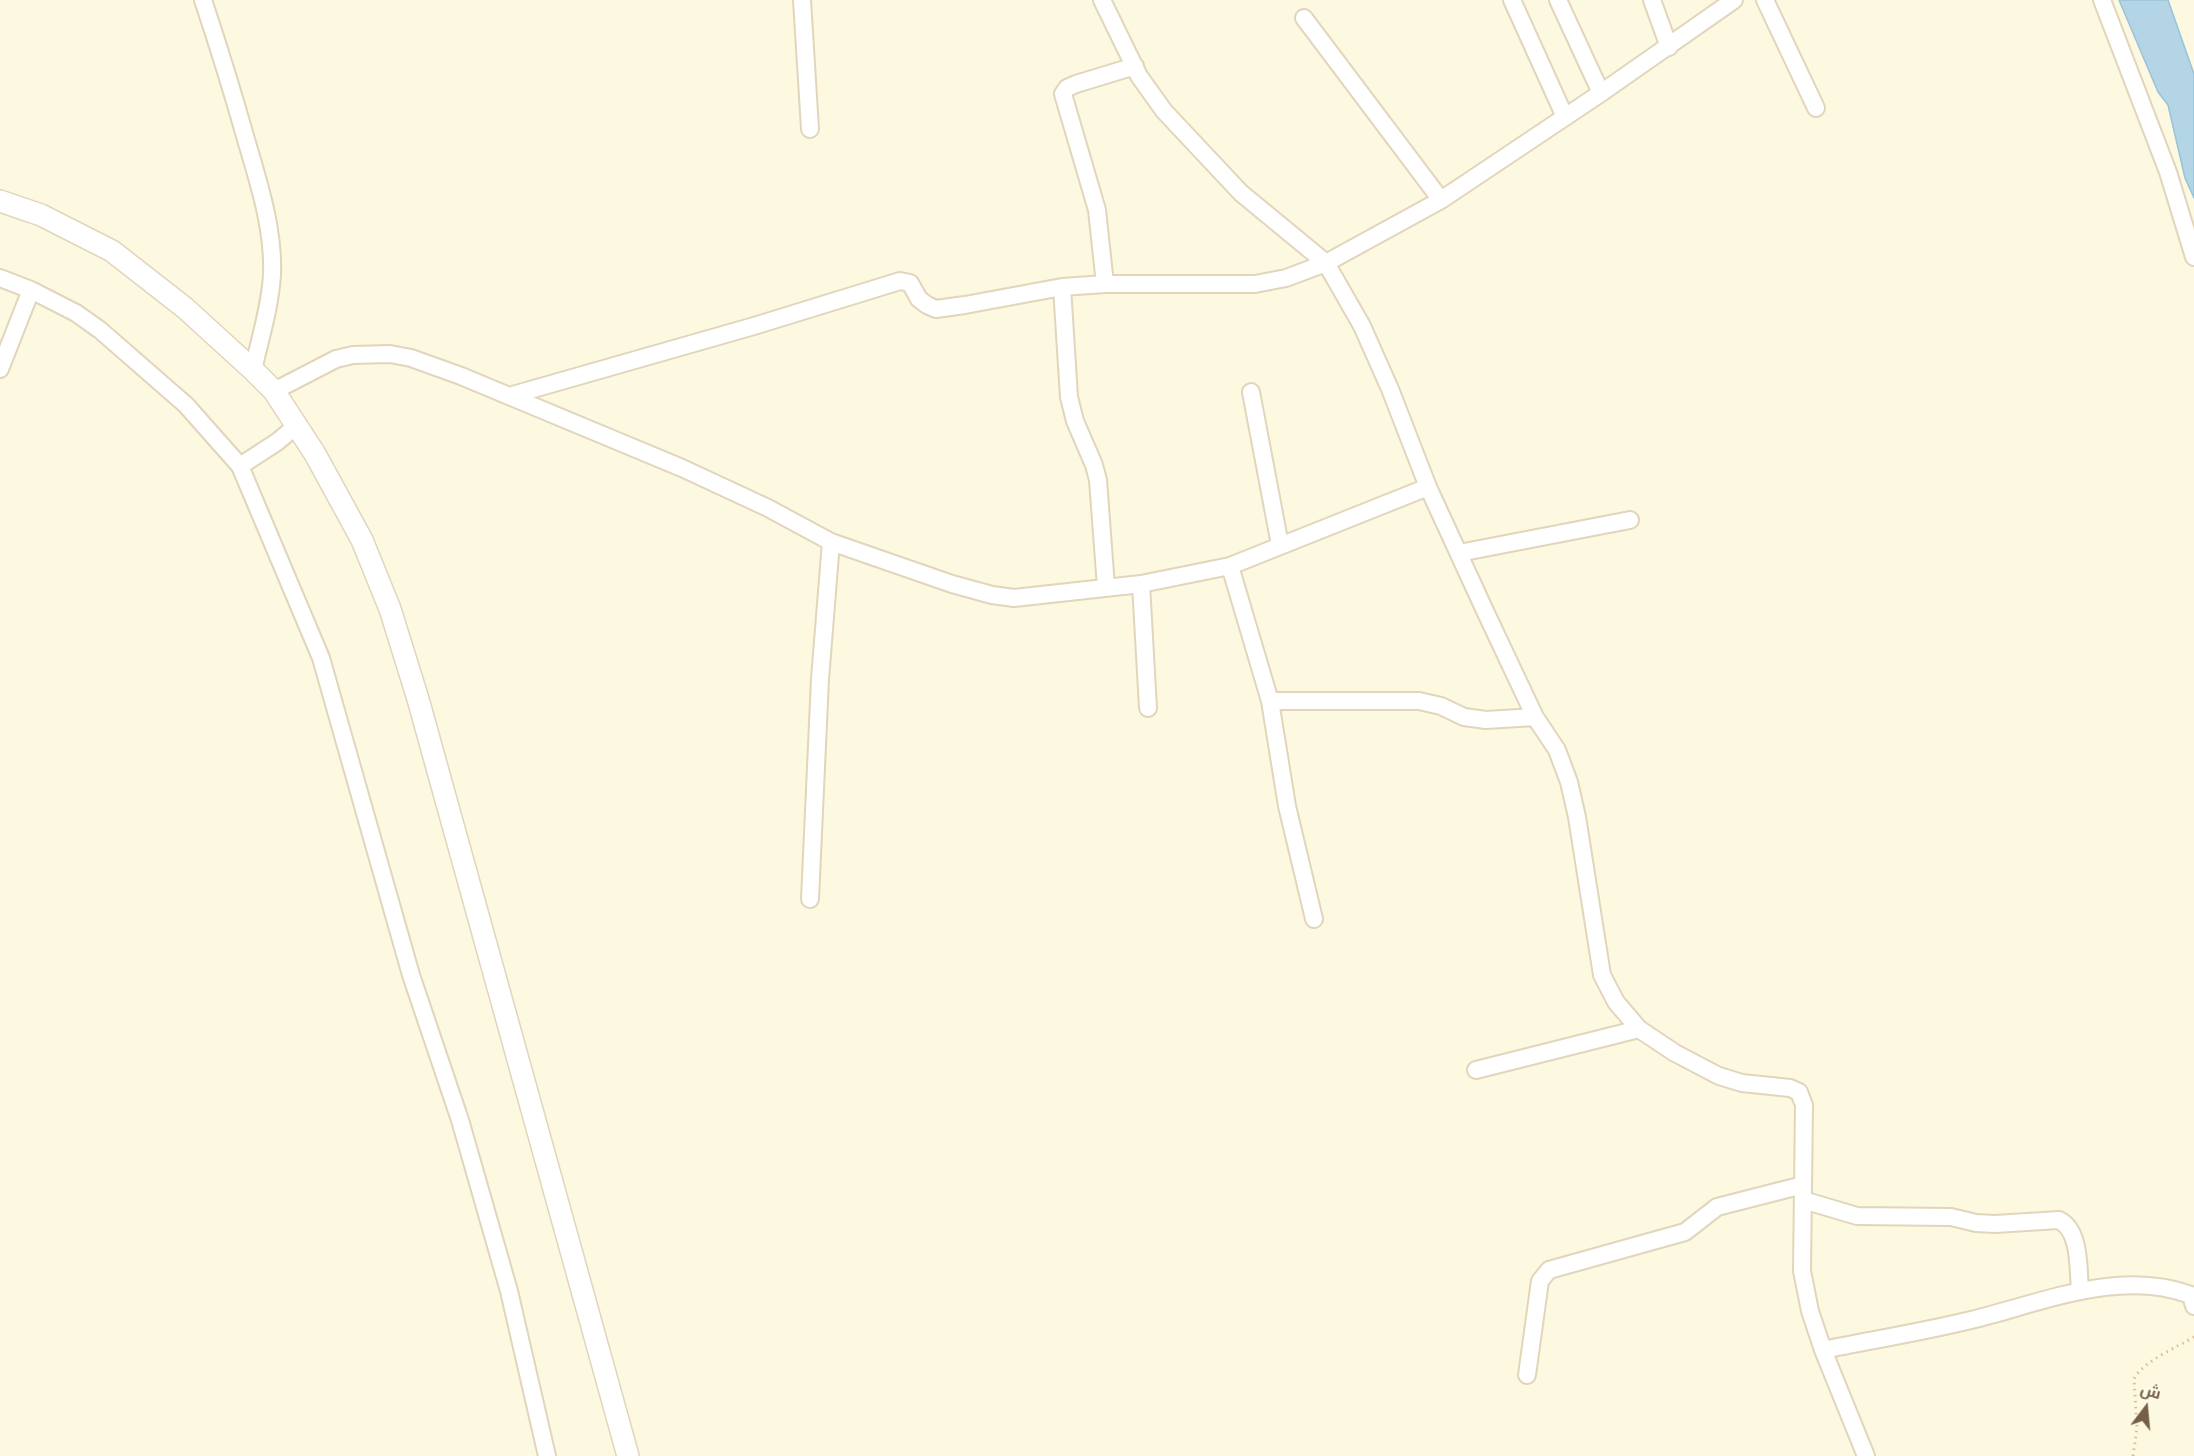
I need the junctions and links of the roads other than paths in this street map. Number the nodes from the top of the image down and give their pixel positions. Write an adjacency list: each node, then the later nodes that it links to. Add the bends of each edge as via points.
1 (203, 0): 26 (street, via 256,172 271,246 269,298)
2 (802, 0): 16 (street)
3 (1102, 0): 12 (street)
4 (1512, 0): 15 (street)
5 (1558, 0): 13 (street)
6 (1652, 0): 11 (street)
7 (1734, 0): 11 (street)
8 (1765, 0): 14 (street)
9 (2102, 0): 19 (street, via 2168,172)
10 (1304, 18): 17 (street)
11 (1669, 46): 13 (street)
12 (1135, 66): 20 (street, via 1164,111 1241,193); 22 (street, via 1076,84 1063,94 1097,210)
13 (1601, 93): 15 (street)
14 (1816, 108)
15 (1565, 117): 17 (street)
16 (810, 129)
17 (1441, 200): 20 (street)
18 (0, 201): 26 (street, via 41,215 112,251 185,308)
19 (2194, 257)
20 (1326, 263): 22 (street, via 1286,278 1255,284); 32 (street, via 1362,326)
21 (0, 278): 24 (street)
22 (1105, 284): 23 (street)
23 (1062, 287): 29 (street, via 936,309 920,299 910,283 900,281); 39 (street, via 1069,397 1098,480)
24 (31, 290): 25 (street); 31 (street, via 75,313 127,352 186,405)
25 (0, 369)
26 (253, 370): 27 (street)
27 (274, 391): 29 (street, via 336,359 373,353 429,364); 30 (street)
28 (1251, 392): 35 (street)
29 (509, 396): 34 (street, via 682,468)
30 (296, 426): 31 (street); 53 (street, via 362,540 390,609)
31 (240, 466): 52 (street, via 321,658 411,975 460,1120 509,1291)
32 (1428, 487): 35 (street); 36 (street)
33 (1630, 520): 36 (street)
34 (831, 542): 39 (street, via 992,595 1034,597); 43 (street)
35 (1280, 545): 37 (street)
36 (1459, 553): 42 (street)
37 (1230, 567): 38 (street); 40 (street)
38 (1141, 584): 39 (street); 41 (street)
39 (1106, 587)
40 (1270, 701): 42 (street, via 1419,701 1464,717); 44 (street, via 1287,806)
41 (1148, 708)
42 (1535, 717): 45 (street, via 1557,750 1569,782 1602,975 1616,1002)
43 (810, 899)
44 (1314, 919)
45 (1639, 1029): 46 (street); 47 (street, via 1719,1076 1799,1092 1804,1105)
46 (1476, 1070)
47 (1803, 1192): 48 (street, via 1857,1216 1951,1217 1995,1224 2059,1220 2072,1234 2076,1247); 50 (street, via 1802,1271); 51 (street, via 1717,1207 1685,1232 1549,1270 1540,1281)
48 (2079, 1291): 49 (street, via 2138,1285 2173,1289 2191,1294); 50 (street, via 1970,1320)
49 (2194, 1306)
50 (1822, 1350): 54 (street)
51 (1527, 1375)
52 (547, 1456)
53 (628, 1456)
54 (1866, 1456)

